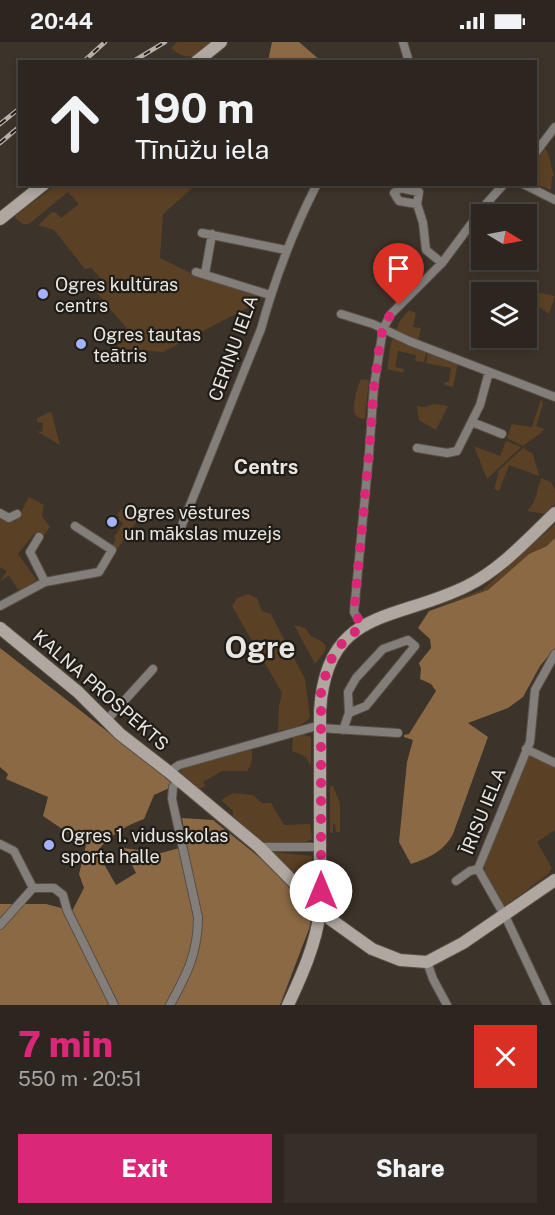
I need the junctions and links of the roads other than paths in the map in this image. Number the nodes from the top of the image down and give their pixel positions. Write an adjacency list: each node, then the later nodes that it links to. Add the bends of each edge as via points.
1 (221, 42): 3 (main road)
2 (403, 42): 4 (street)
3 (198, 60)
4 (408, 60)
5 (555, 127): 6 (street)
6 (537, 151)
7 (41, 186): 13 (main road)
8 (316, 186): 16 (street, CERIŅU IELA)
9 (502, 186): 17 (street)
10 (527, 186): 11 (street)
11 (555, 200)
12 (417, 204): 17 (street, via 426,250)
13 (0, 219)
14 (202, 233): 15 (street)
15 (212, 234): 16 (street); 19 (street)
16 (286, 250): 20 (street, CERIŅU IELA)
17 (442, 263): 22 (street, via 391,314)
18 (196, 272): 19 (street)
19 (205, 274): 20 (street)
20 (270, 295): 31 (street, CERIŅU IELA, via 261,328)
21 (340, 314): 22 (street)
22 (383, 329): 23 (street); 36 (street, via 374,386 354,612)
23 (489, 372): 24 (street); 25 (street)
24 (555, 397)
25 (472, 422): 26 (street); 27 (street, via 457,451)
26 (502, 434)
27 (417, 448)
28 (0, 513): 30 (street, via 9,518)
29 (555, 513): 36 (main road, via 482,577 455,592)
30 (17, 514)
31 (182, 525)
32 (75, 526): 34 (street, via 112,550 99,572)
33 (39, 537): 34 (street, via 30,552)
34 (45, 582): 35 (street)
35 (0, 606)
36 (362, 626): 42 (main road, via 333,655 323,680)
37 (0, 628): 41 (main road, KALNA PROSPEKTS, via 78,692)
38 (555, 654): 45 (street, ĪRISU IELA, via 535,690)
39 (153, 669): 41 (street)
40 (349, 713): 40 (street, via 366,706 415,646 408,640 383,649 348,692); 43 (street)
41 (106, 722): 47 (main road, KALNA PROSPEKTS)
42 (316, 728): 43 (street); 47 (street, via 179,765); 51 (main road)
43 (343, 730): 44 (street)
44 (398, 733)
45 (526, 749): 46 (street); 52 (street, ĪRISU IELA)
46 (555, 763)
47 (169, 772): 48 (main road, KALNA PROSPEKTS)
48 (179, 780): 50 (main road, KALNA PROSPEKTS); 61 (street, via 172,799 198,916 198,934 195,954)
49 (0, 844): 55 (street, via 14,851)
50 (259, 847): 51 (street); 56 (main road, KALNA PROSPEKTS)
51 (321, 847): 56 (main road)
52 (478, 869): 54 (street); 57 (street, ĪRISU IELA)
53 (555, 880): 57 (main road)
54 (456, 881)
55 (33, 888): 58 (street); 60 (street, via 54,888 63,895)
56 (320, 911): 59 (main road, KALNA PROSPEKTS, via 372,949 400,960); 62 (main road, via 313,943)
57 (504, 916): 59 (main road); 64 (street, ĪRISU IELA)
58 (0, 926)
59 (427, 962): 63 (street)
60 (114, 1005)
61 (170, 1005)
62 (288, 1005)
63 (447, 1005)
64 (547, 1005)

